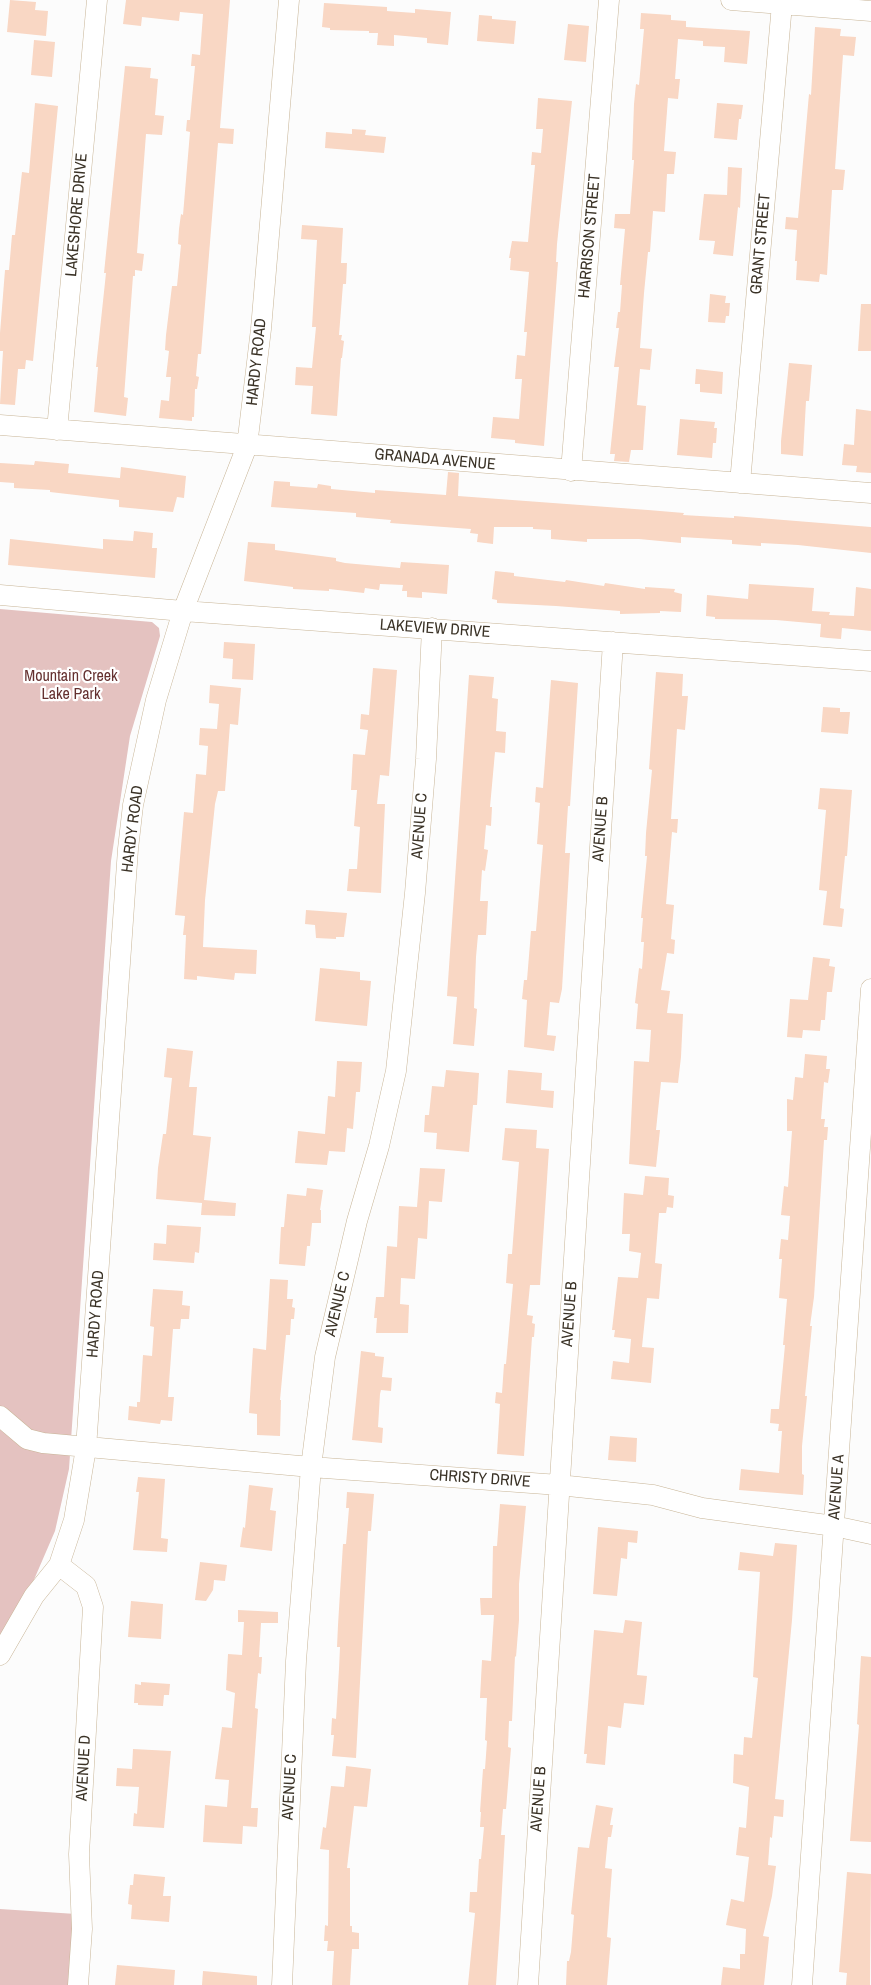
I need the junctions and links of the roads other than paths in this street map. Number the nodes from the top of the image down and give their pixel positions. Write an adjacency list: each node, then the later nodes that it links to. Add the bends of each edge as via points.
1 (97, 0): 8 (street, LAKESHORE DRIVE)
2 (289, 0): 9 (street, HARDY ROAD)
3 (609, 0): 10 (street, HARRISON STREET)
4 (731, 0): 5 (street)
5 (782, 4): 6 (street); 11 (street, GRANT STREET)
6 (871, 11)
7 (0, 425): 8 (street, GRANADA AVENUE)
8 (57, 430): 9 (street, GRANADA AVENUE)
9 (247, 446): 10 (street, GRANADA AVENUE); 14 (street, HARDY ROAD)
10 (571, 471): 11 (street, GRANADA AVENUE)
11 (740, 483): 12 (street, GRANADA AVENUE)
12 (871, 493)
13 (0, 595): 14 (street, LAKEVIEW DRIVE)
14 (183, 611): 15 (street, LAKEVIEW DRIVE); 20 (street, HARDY ROAD, via 156,699 133,805)
15 (432, 628): 16 (street, LAKEVIEW DRIVE); 21 (street, AVENUE C, via 416,893 396,1071 325,1357)
16 (613, 642): 17 (street, LAKEVIEW DRIVE); 22 (street, AVENUE B)
17 (871, 661)
18 (871, 989): 23 (street, AVENUE A)
19 (0, 1416): 20 (street, CHRISTY DRIVE, via 27,1438)
20 (86, 1448): 21 (street, CHRISTY DRIVE); 25 (street, HARDY ROAD, via 75,1520)
21 (311, 1467): 22 (street, CHRISTY DRIVE); 28 (street, AVENUE C, via 296,1662)
22 (560, 1485): 23 (street, CHRISTY DRIVE, via 653,1495 702,1508); 29 (street, AVENUE B)
23 (834, 1526): 24 (street, CHRISTY DRIVE); 30 (street, AVENUE A)
24 (871, 1534)
25 (59, 1565): 26 (street, HARDY ROAD, via 34,1596); 27 (street, AVENUE D, via 86,1586 93,1607 79,1854 82,1929)
26 (0, 1655)
27 (78, 1985)
28 (282, 1985)
29 (528, 1985)
30 (802, 1985)

